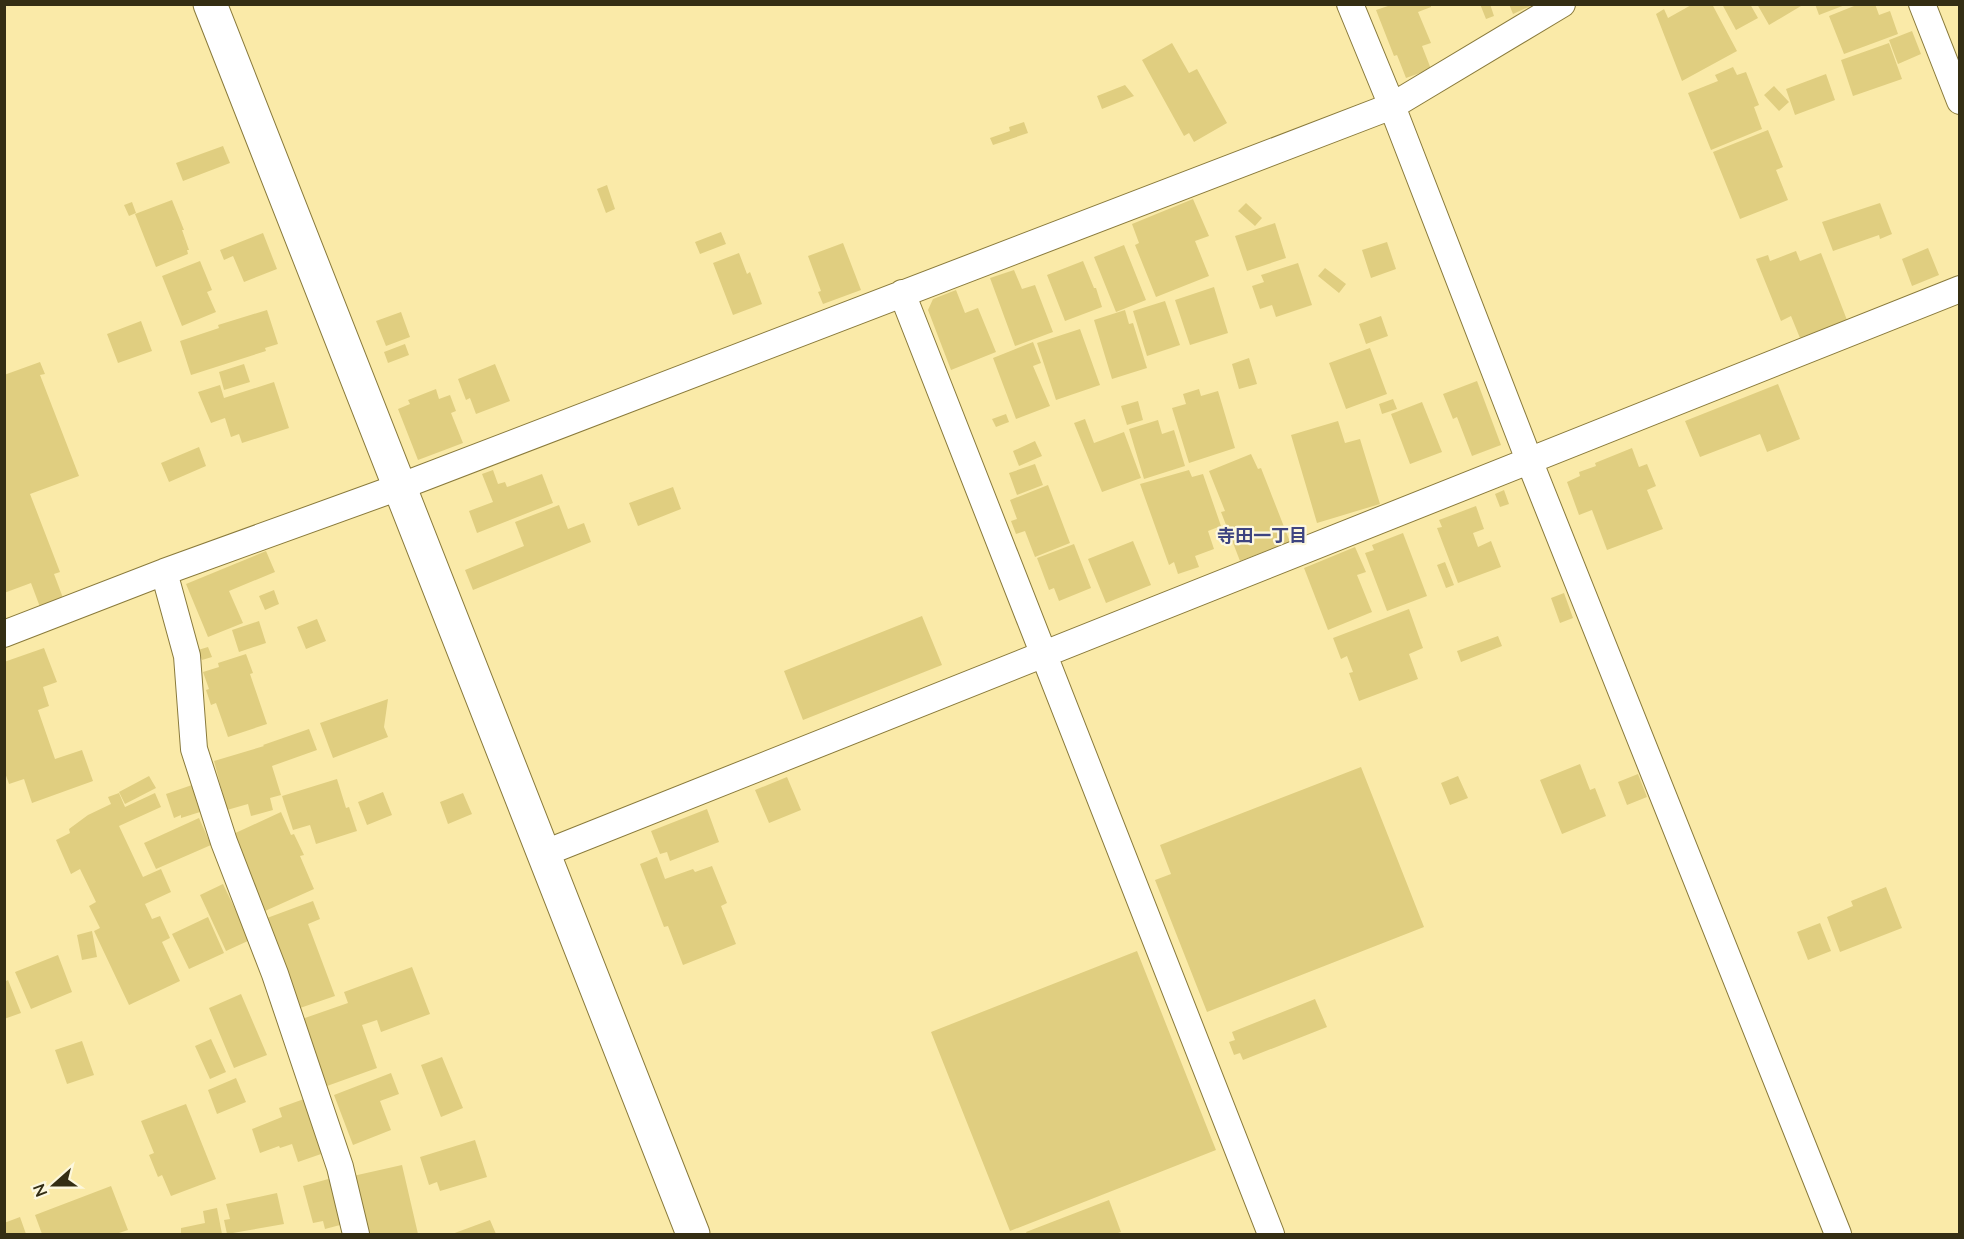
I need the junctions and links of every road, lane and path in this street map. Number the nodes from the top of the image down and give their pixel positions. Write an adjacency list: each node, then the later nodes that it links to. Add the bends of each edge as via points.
1 (210, 4): 10 (street)
2 (1350, 4): 6 (street)
3 (1562, 4): 6 (street)
4 (1922, 4): 5 (street)
5 (1959, 101)
6 (1392, 106): 8 (street); 9 (street)
7 (1959, 289): 9 (street)
8 (902, 293): 10 (street); 13 (street)
9 (1529, 460): 13 (street); 18 (street)
10 (399, 487): 11 (street); 14 (street)
11 (164, 572): 12 (street); 15 (street, via 187,656 194,749 224,842 276,974 340,1167)
12 (4, 634)
13 (1043, 655): 14 (street); 17 (street)
14 (544, 853): 16 (street)
15 (356, 1234)
16 (693, 1234)
17 (1271, 1234)
18 (1838, 1234)

